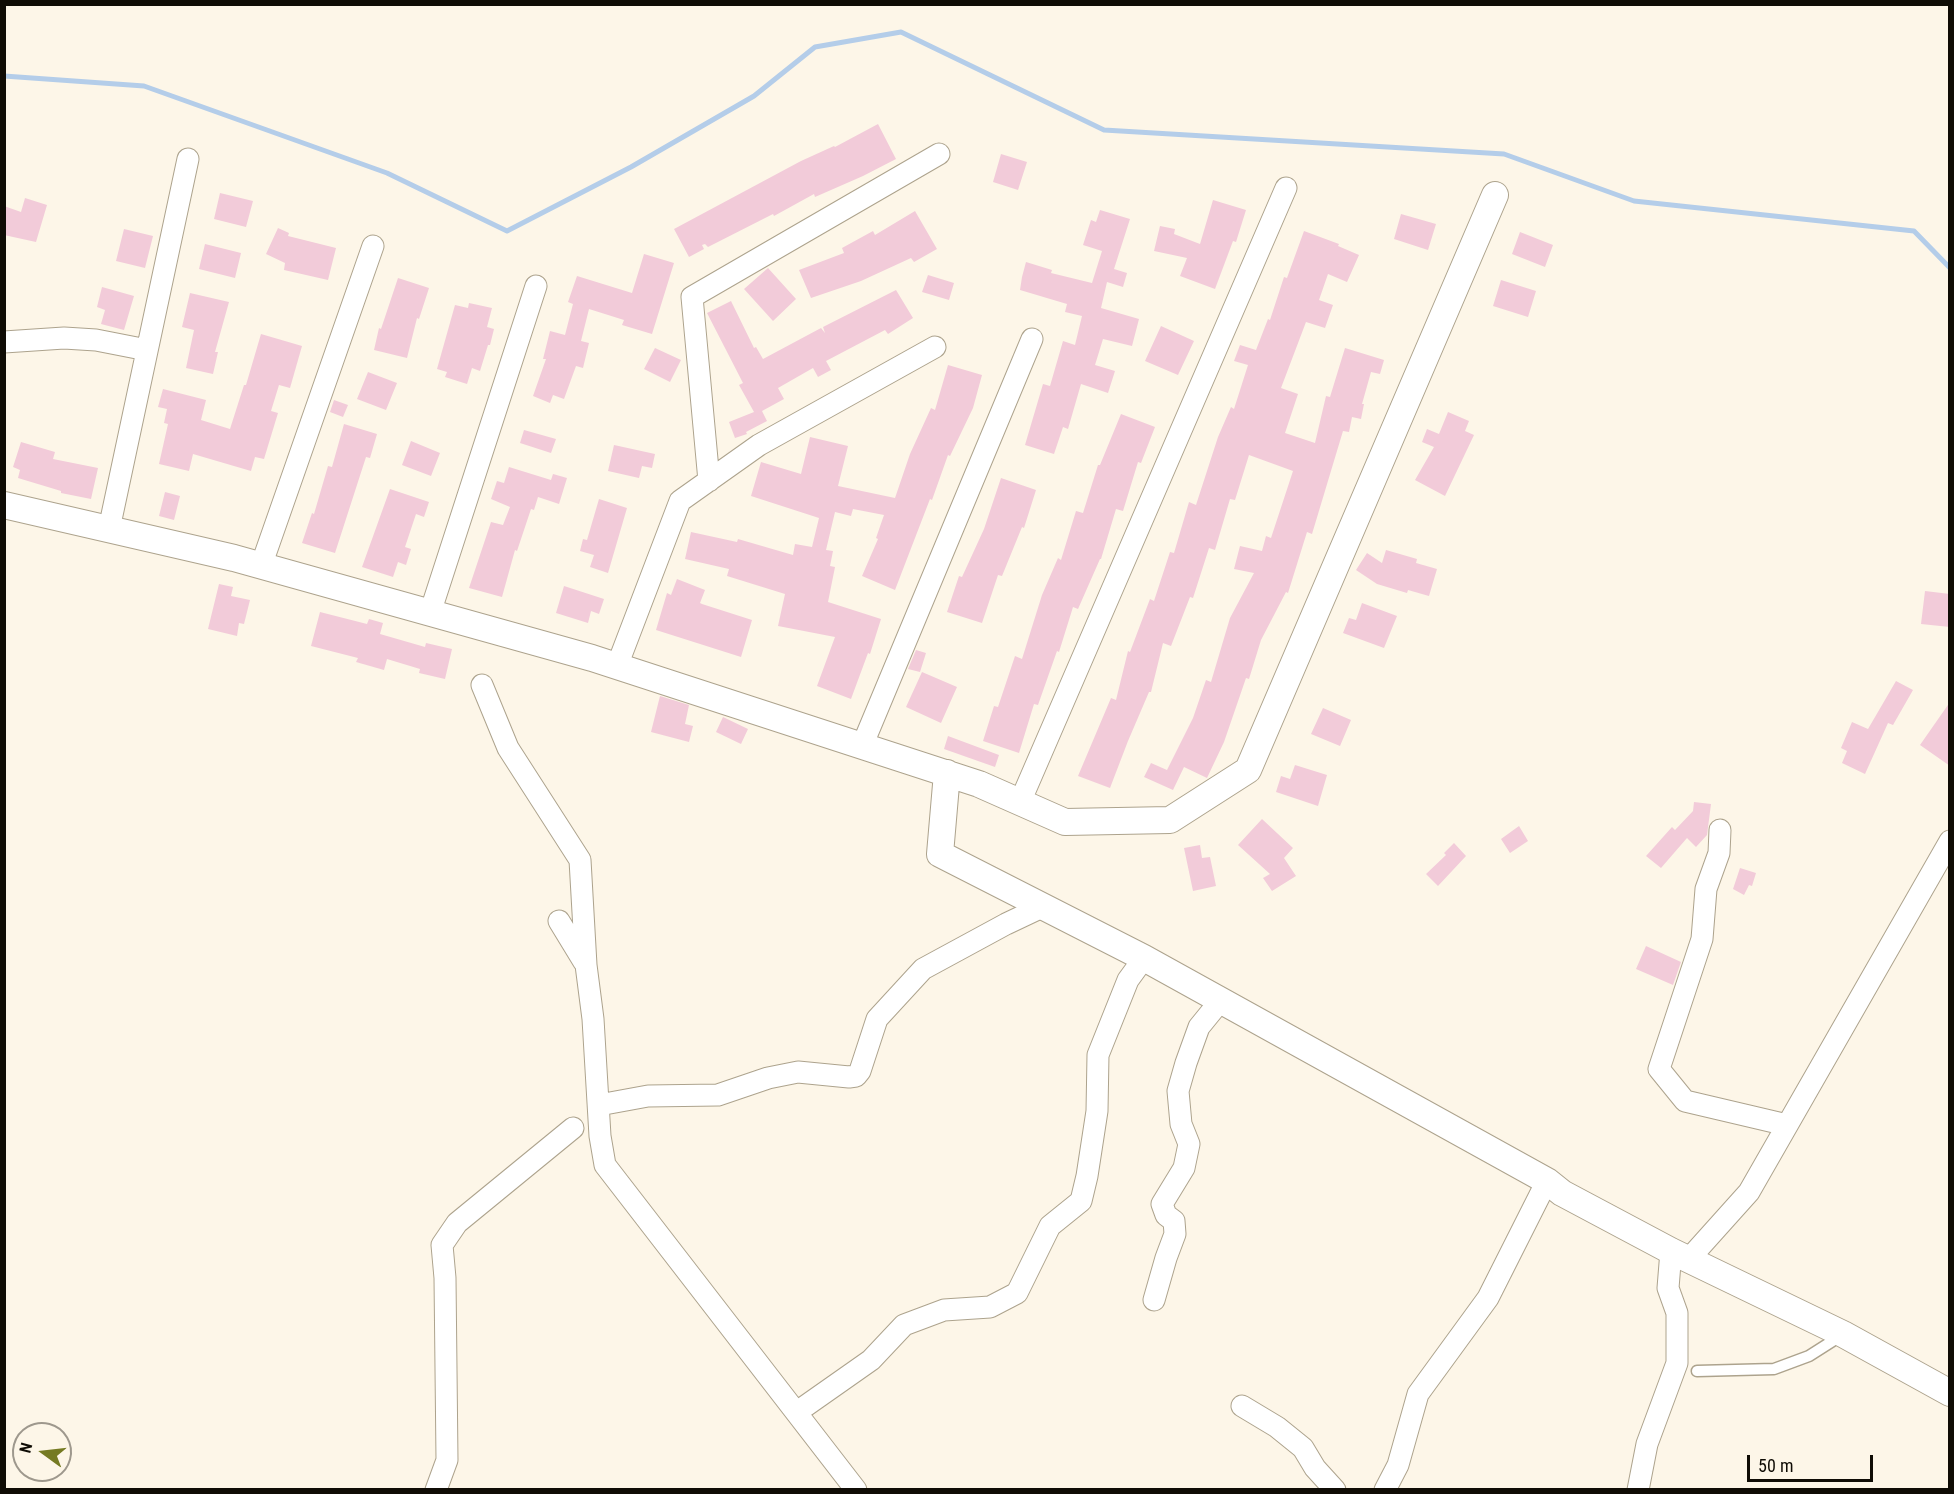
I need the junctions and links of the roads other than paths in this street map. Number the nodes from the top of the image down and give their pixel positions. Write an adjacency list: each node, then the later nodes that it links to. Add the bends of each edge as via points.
1 (939, 154): 11 (street, via 693,297)
2 (189, 159): 10 (street)
3 (1286, 188): 20 (street)
4 (1495, 195): 20 (street, via 1248,770 1170,820 1065,822)
5 (373, 246): 14 (street)
6 (536, 286): 15 (street)
7 (1032, 339): 18 (street)
8 (4, 342): 10 (street, via 64,338)
9 (935, 347): 11 (street, via 759,445)
10 (147, 350): 13 (street)
11 (709, 481): 16 (street, via 680,501)
12 (4, 504): 13 (street)
13 (109, 529): 14 (street)
14 (261, 566): 15 (street)
15 (430, 613): 16 (street)
16 (617, 666): 18 (street)
17 (482, 685): 26 (street, via 508,748 580,860)
18 (862, 746): 19 (street)
19 (947, 773): 20 (street); 23 (street, via 940,854)
20 (1020, 802)
21 (1720, 830): 29 (street, via 1719,853 1706,889 1702,939 1659,1069 1685,1101)
22 (1950, 841): 29 (street)
23 (1044, 906): 25 (street); 28 (street, via 923,969 877,1019 856,1076 798,1072 718,1095 648,1096)
24 (559, 921): 26 (street)
25 (1144, 958): 27 (street); 38 (street, via 1128,980 1098,1055 1097,1111 1080,1201 1050,1226 1017,1293 990,1307 944,1310 904,1325 871,1360)
26 (586, 965): 28 (street)
27 (1221, 1000): 31 (street); 33 (street, via 1199,1027 1178,1091 1180,1124 1190,1144 1184,1168 1162,1204 1166,1215 1174,1221 1175,1234)
28 (599, 1105): 38 (street, via 604,1165)
29 (1787, 1125): 32 (street, via 1749,1192)
30 (573, 1128): 39 (street, via 457,1223 442,1245 447,1460)
31 (1548, 1181): 32 (street, via 1562,1193); 42 (street, via 1488,1298 1418,1394 1398,1465)
32 (1679, 1256): 34 (street); 43 (street, via 1668,1288 1677,1313 1677,1363 1647,1444)
33 (1154, 1300)
34 (1843, 1334): 35 (lane, via 1809,1356 1774,1369); 36 (street)
35 (1696, 1371)
36 (1950, 1393)
37 (1242, 1406): 41 (street, via 1303,1448)
38 (797, 1412): 40 (street)
39 (436, 1490)
40 (856, 1490)
41 (1335, 1490)
42 (1385, 1490)
43 (1638, 1490)

